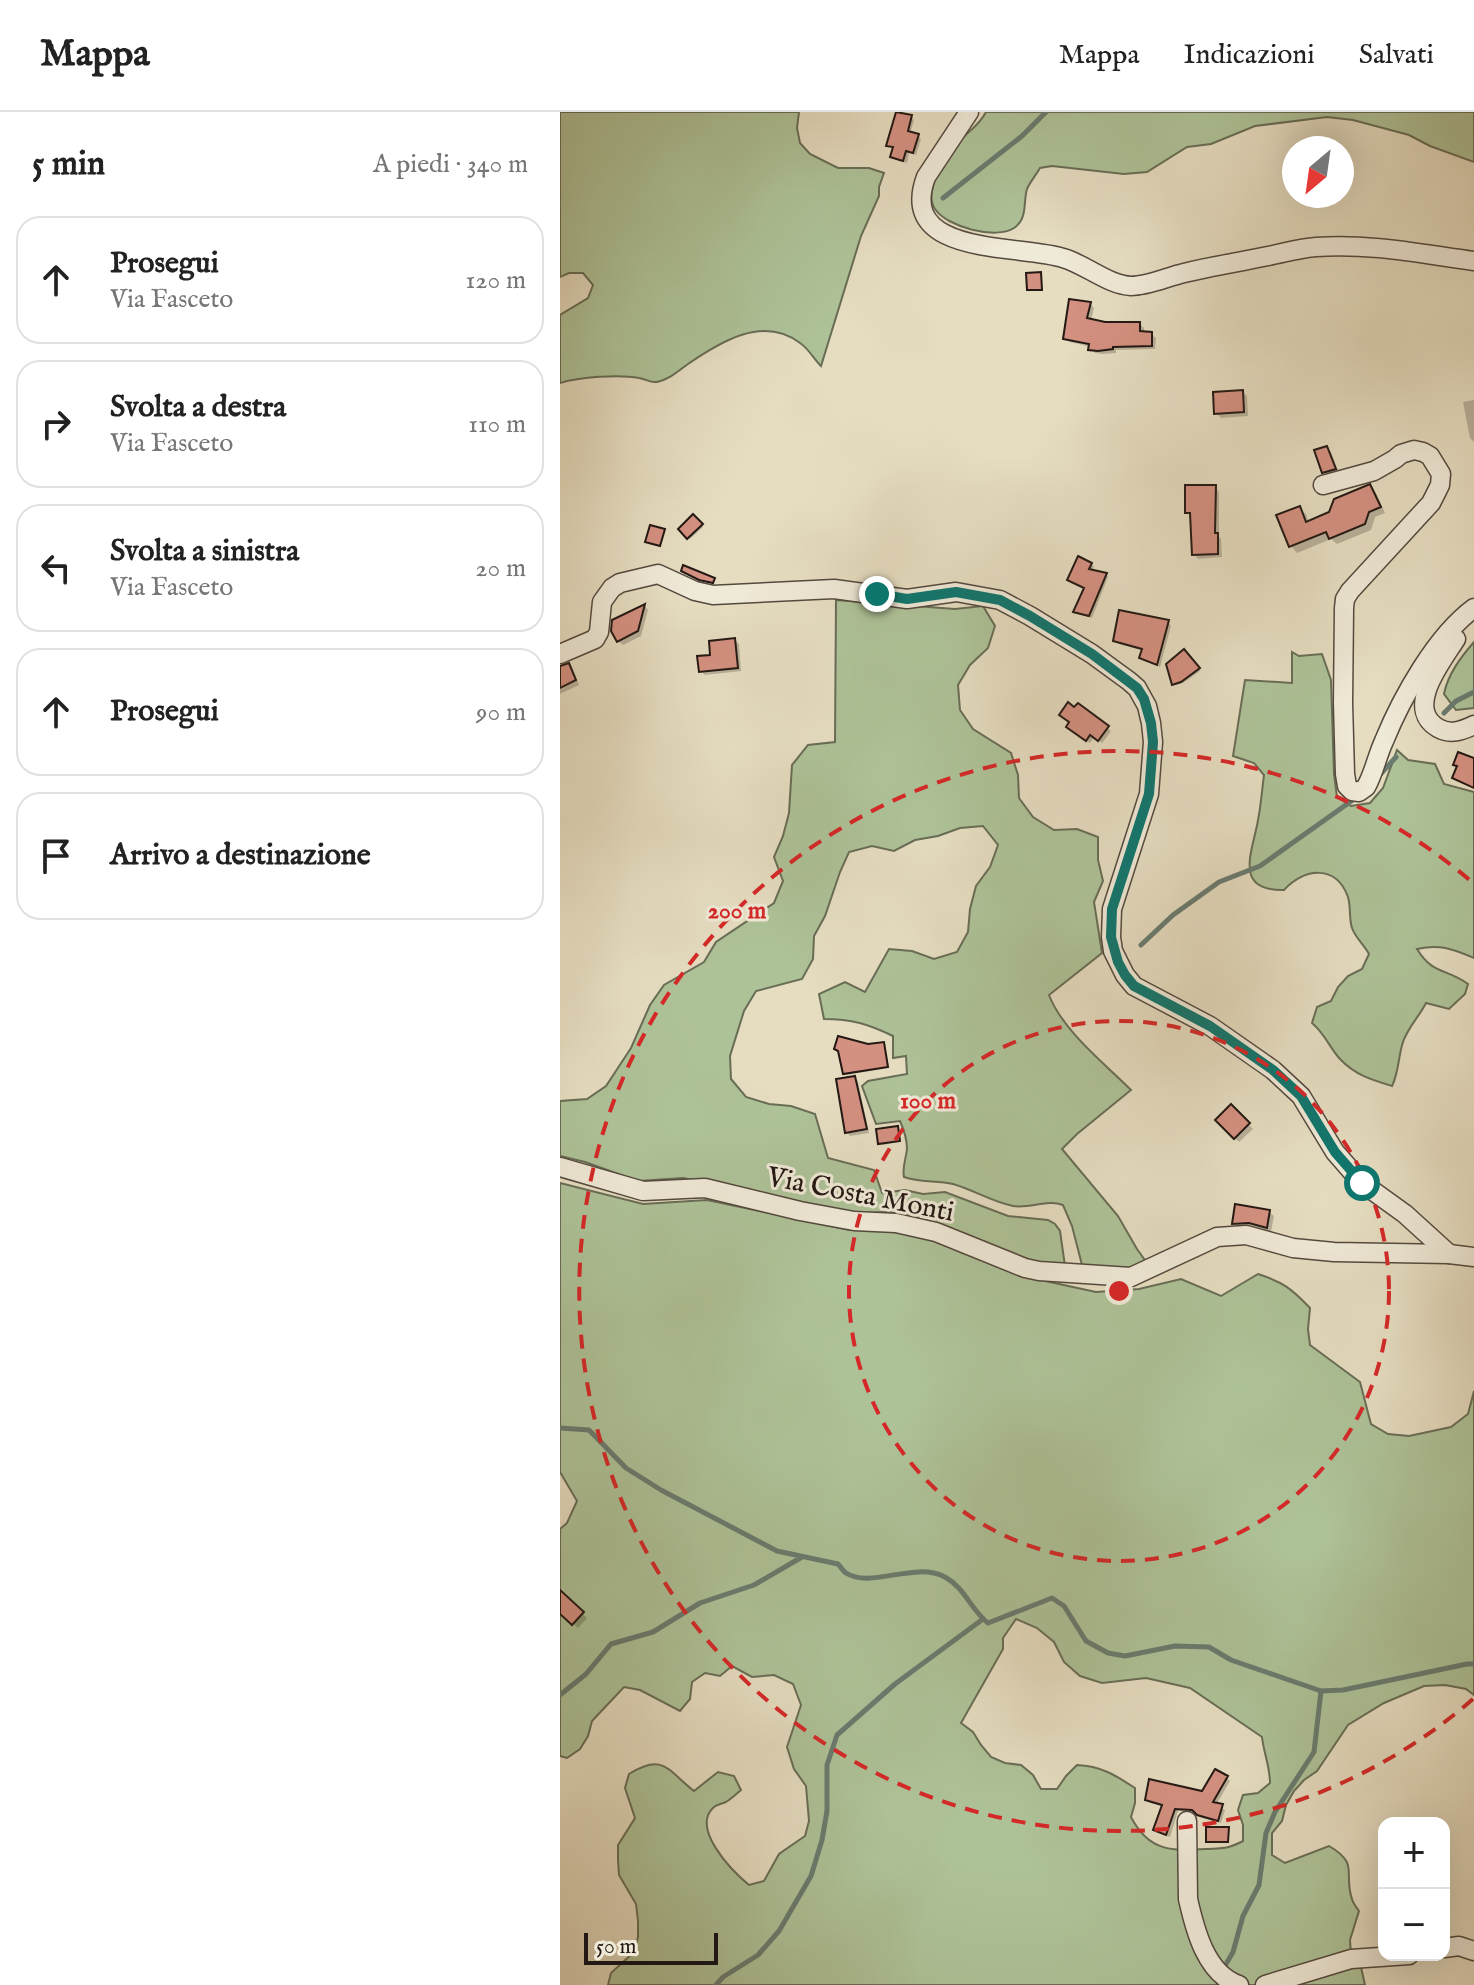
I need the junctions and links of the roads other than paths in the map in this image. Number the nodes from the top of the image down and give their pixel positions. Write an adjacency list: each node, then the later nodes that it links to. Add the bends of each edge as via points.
1 (969, 112): 2 (street, via 922,188 926,217 950,237 1063,258 1131,286 1315,247 1379,247)
2 (1474, 261)
3 (1323, 485): 4 (street, via 1374,471 1414,450 1430,456 1441,474 1431,503 1345,599 1344,759 1352,791 1366,787 1385,737 1431,655)
4 (1474, 608)
5 (1474, 619): 7 (street, via 1437,670 1424,706 1426,717 1439,729 1455,732)
6 (560, 654): 9 (street, via 595,639 602,602 612,588 658,574 713,595 834,589 907,599 956,592 1000,600 1092,654 1137,688 1153,742 1149,794 1112,909 1113,951 1125,975 1134,986 1210,1026 1273,1070 1301,1096 1335,1152 1362,1183)
7 (1474, 725)
8 (560, 1167): 9 (street, Via Costa Monti, via 643,1191 705,1188 854,1221 896,1223 936,1232 1039,1271 1131,1277 1217,1237 1246,1235 1320,1251)
9 (1449, 1254): 10 (street, Via Costa Monti)
10 (1474, 1257)
11 (1187, 1821): 15 (street, via 1190,1909 1213,1967)
12 (1450, 1947): 13 (street)
13 (1474, 1951)
14 (1378, 1957): 16 (street, via 1351,1959)
15 (1239, 1985)
16 (1265, 1985)

